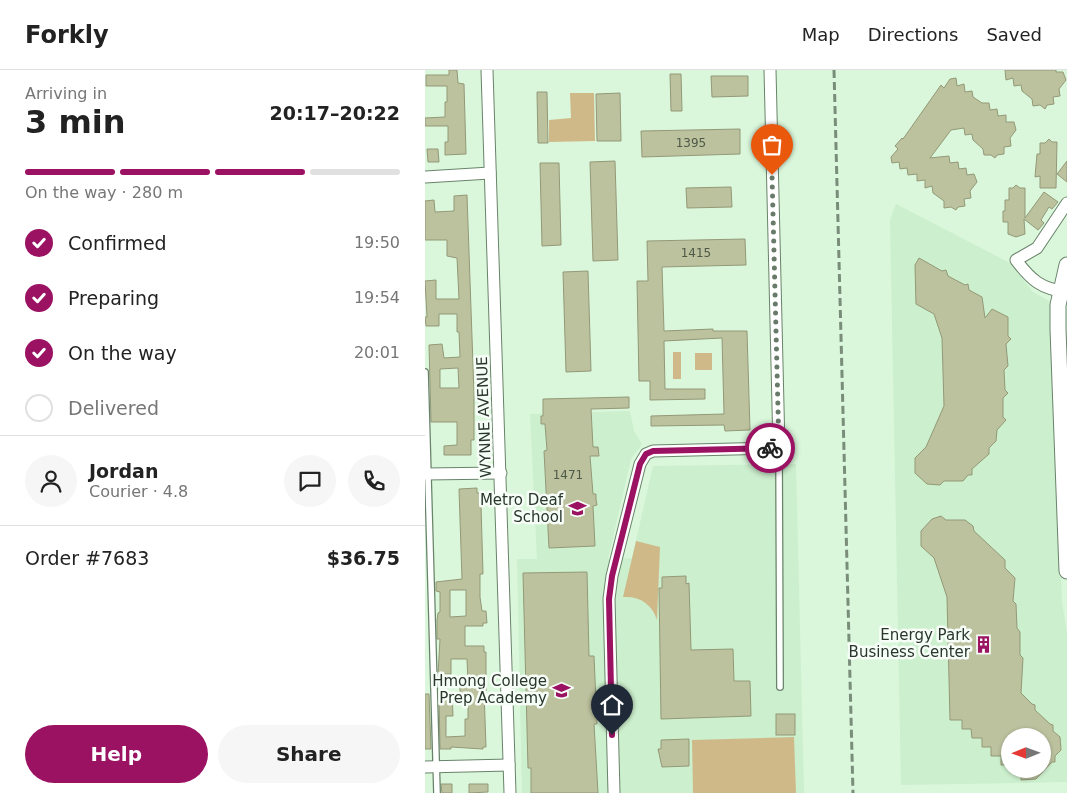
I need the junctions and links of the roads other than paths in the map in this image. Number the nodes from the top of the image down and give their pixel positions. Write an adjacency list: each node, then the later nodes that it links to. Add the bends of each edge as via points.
1 (487, 70): 3 (street, WYNNE AVENUE)
2 (770, 70): 9 (street)
3 (490, 173): 4 (street); 10 (street, WYNNE AVENUE)
4 (425, 177)
5 (1067, 203): 7 (street, via 1037,248 1016,260 1029,278)
6 (1067, 265): 7 (street)
7 (1063, 292): 12 (street, via 1058,329)
8 (425, 372): 11 (lane)
9 (779, 448): 13 (lane); 18 (street, via 653,451 646,454 640,464 609,599)
10 (501, 473): 11 (street); 14 (street, WYNNE AVENUE)
11 (427, 474): 15 (lane)
12 (1067, 571)
13 (780, 687)
14 (509, 765): 15 (street); 17 (street, WYNNE AVENUE)
15 (431, 767): 16 (lane)
16 (437, 793)
17 (510, 793)
18 (614, 793)

